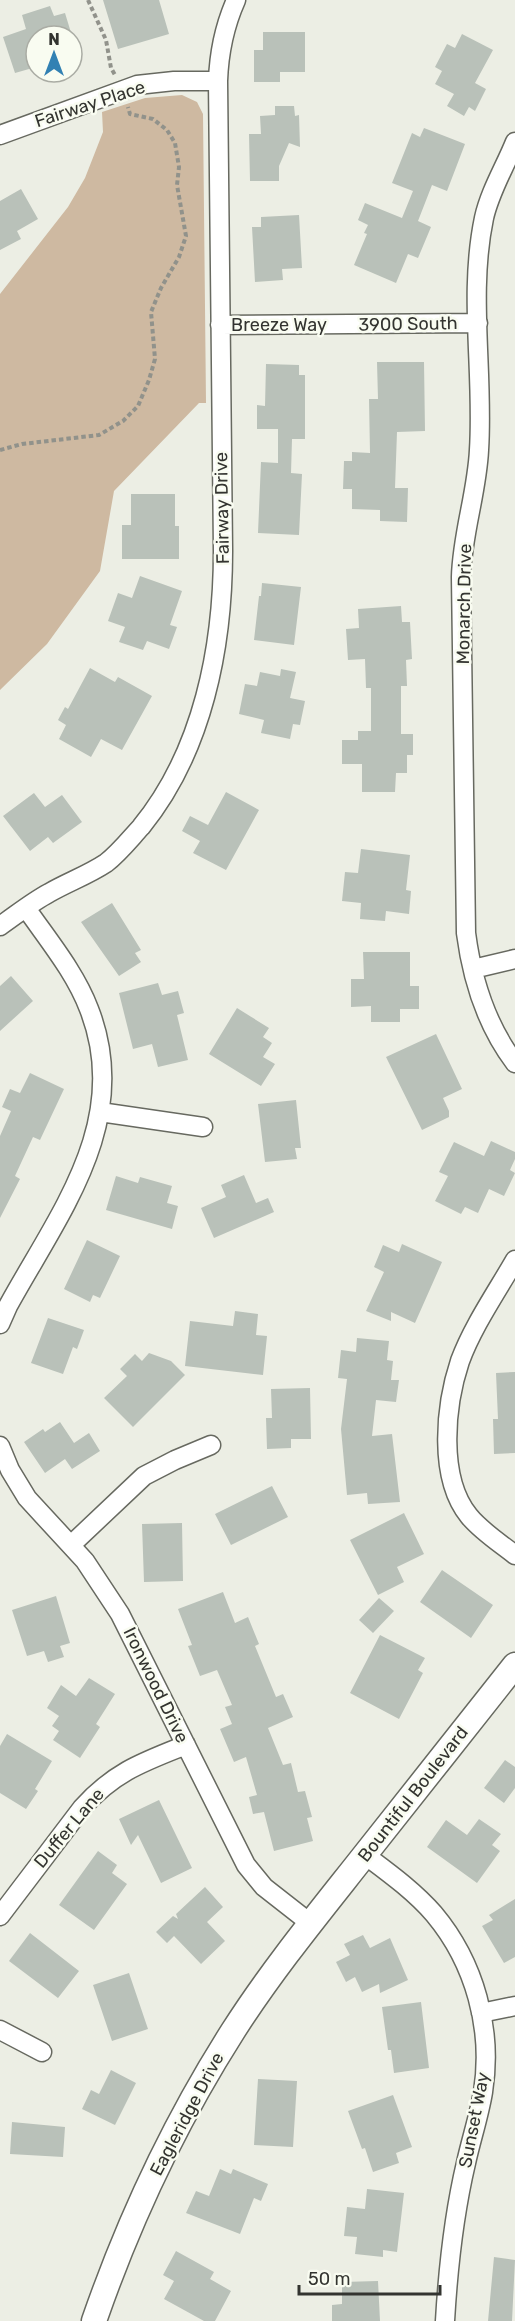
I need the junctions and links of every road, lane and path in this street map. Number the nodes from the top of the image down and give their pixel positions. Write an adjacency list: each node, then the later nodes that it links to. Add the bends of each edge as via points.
1 (88, 0): 3 (path, via 106,40)
2 (236, 0): 4 (street, Fairway Drive, via 223,33)
3 (116, 78)
4 (218, 81): 6 (street, Fairway Place, via 137,86); 9 (street, Fairway Drive)
5 (126, 103): 11 (path, via 130,114 153,119 175,143 186,236 151,312 155,359 149,380 138,406 123,421 99,435)
6 (0, 135)
7 (515, 142): 8 (street, Monarch Drive, via 485,214 478,258)
8 (478, 322): 10 (street, 3900 South); 15 (street, Monarch Drive, via 479,448 461,577 466,924)
9 (220, 325): 10 (street, Breeze Way); 12 (street, Fairway Drive, via 222,605 214,658 197,720 162,799 123,848 107,862)
10 (338, 325)
11 (0, 450)
12 (26, 908): 13 (street, Fairway Drive); 17 (street, via 89,1008 102,1068)
13 (0, 926)
14 (515, 959): 15 (street)
15 (472, 969): 16 (street, Monarch Drive, via 484,1008)
16 (515, 1064)
17 (100, 1112): 18 (street); 20 (street, via 86,1166)
18 (203, 1126)
19 (515, 1260): 24 (street, via 460,1361 450,1410 448,1455 453,1487 470,1517)
20 (0, 1324)
21 (211, 1445): 23 (street, via 144,1476)
22 (0, 1446): 23 (street, Ironwood Drive, via 27,1498)
23 (71, 1545): 26 (street, Ironwood Drive, via 120,1614)
24 (515, 1555)
25 (515, 1665): 27 (main road, Bountiful Boulevard)
26 (186, 1745): 28 (street, Duffer Lane, via 118,1775 96,1792); 29 (street, Ironwood Drive, via 246,1865 264,1887)
27 (365, 1855): 29 (main road, Bountiful Boulevard); 31 (street, Sunset Way, via 419,1899 445,1928 468,1966)
28 (0, 1916)
29 (310, 1923): 34 (main road, Eagleridge Drive, via 232,2033 176,2131 137,2208)
30 (515, 2006): 31 (street)
31 (481, 2013): 35 (street, Sunset Way, via 485,2037 483,2094 454,2227)
32 (0, 2030): 33 (street)
33 (42, 2052)
34 (98, 2320)
35 (445, 2321)

